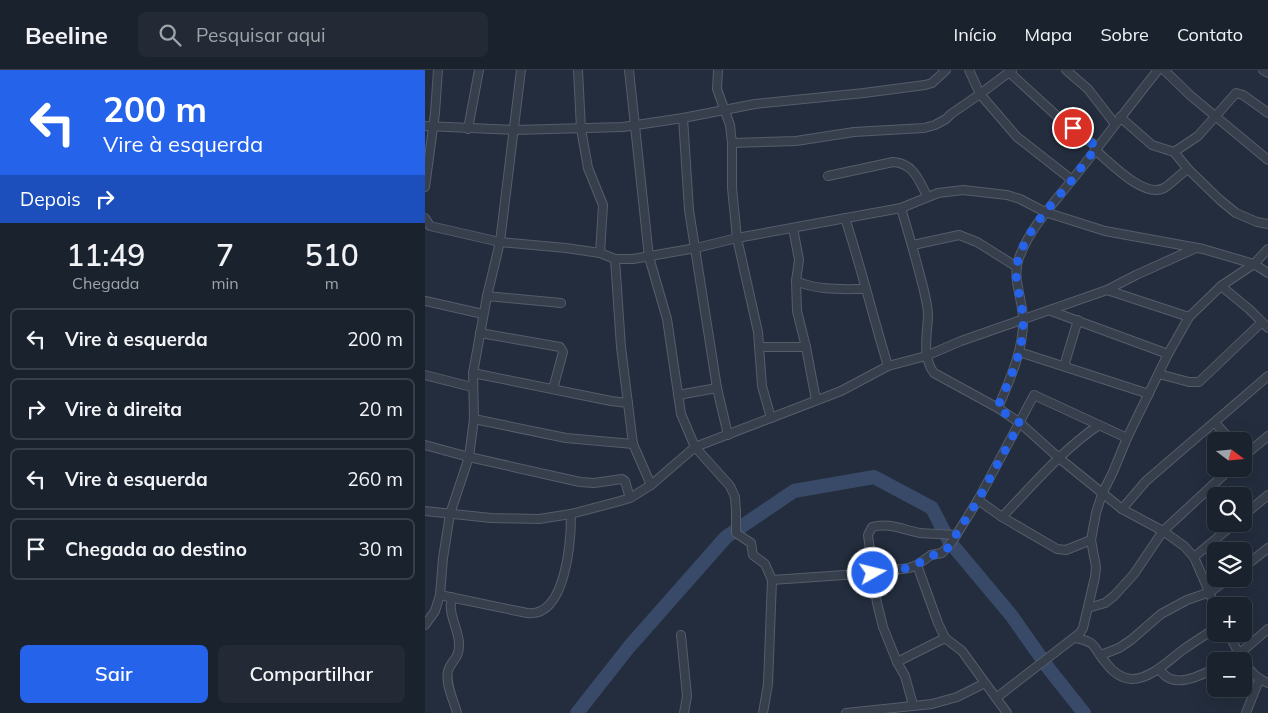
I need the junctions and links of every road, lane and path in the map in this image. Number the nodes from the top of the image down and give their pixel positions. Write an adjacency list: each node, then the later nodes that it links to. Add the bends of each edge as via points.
1 (438, 70): 23 (street)
2 (479, 70): 24 (street)
3 (521, 70): 26 (street)
4 (578, 70): 25 (street)
5 (629, 70): 22 (street)
6 (718, 70): 16 (street, via 717,89)
7 (946, 70): 16 (street, via 925,85)
8 (969, 70): 15 (street)
9 (1066, 70): 21 (street, via 1087,89)
10 (1158, 70): 19 (street)
11 (1164, 70): 18 (street)
12 (1263, 70): 14 (street)
13 (1010, 71): 15 (street); 28 (street)
14 (1268, 74)
15 (980, 94): 27 (street, via 946,119 923,128 853,132 796,141); 33 (street, via 1017,137)
16 (725, 109): 20 (street); 27 (street)
17 (1268, 113): 18 (street, via 1236,93)
18 (1216, 116): 29 (street, via 1193,140); 30 (street)
19 (1120, 117): 21 (street); 29 (street, via 1152,145)
20 (683, 118): 22 (street); 46 (street, via 687,190)
21 (1115, 124): 28 (street)
22 (634, 125): 25 (street); 50 (street)
23 (429, 127): 24 (street); 34 (street)
24 (468, 129): 26 (street)
25 (581, 129): 26 (street); 49 (street, via 588,168 603,205)
26 (515, 130): 44 (street)
27 (732, 143): 43 (street)
28 (1096, 148): 31 (street, via 1147,189 1164,188); 33 (street)
29 (1174, 152): 31 (street)
30 (1268, 160)
31 (1189, 169): 40 (street, via 1236,213)
32 (828, 176): 35 (street, via 898,162 912,170)
33 (1072, 180): 37 (street)
34 (425, 187)
35 (927, 196): 36 (street); 37 (street, via 963,190 1020,199)
36 (901, 208): 39 (street); 45 (street)
37 (1045, 212): 47 (street, via 1105,231); 53 (street, via 1027,240)
38 (425, 218): 41 (street)
39 (845, 218): 42 (street); 57 (street)
40 (1268, 224)
41 (427, 228): 44 (street)
42 (793, 228): 43 (street); 55 (street, via 799,260)
43 (737, 238): 46 (street); 69 (street)
44 (500, 242): 49 (street); 59 (street)
45 (913, 245): 53 (street, via 959,235 977,242); 73 (street, via 926,301)
46 (696, 248): 50 (street); 81 (street)
47 (1196, 248): 52 (street); 58 (street)
48 (1268, 249): 52 (street)
49 (600, 253): 51 (street)
50 (649, 256): 51 (street); 84 (street, via 667,319)
51 (615, 259): 86 (street)
52 (1254, 264): 54 (street); 56 (street)
53 (1017, 268): 65 (street)
54 (1268, 273)
55 (796, 281): 57 (street, via 819,289); 70 (street, via 797,311)
56 (1221, 286): 64 (street); 67 (street)
57 (866, 289): 74 (street)
58 (1107, 290): 62 (street); 64 (street)
59 (487, 296): 61 (street); 63 (street)
60 (425, 301): 63 (street)
61 (561, 303)
62 (1051, 311): 65 (street); 66 (street)
63 (483, 314): 68 (street)
64 (1189, 317): 72 (street)
65 (1023, 320): 71 (street); 73 (street)
66 (1078, 320): 72 (street); 75 (street)
67 (1265, 325): 77 (street, via 1199,382)
68 (480, 333): 76 (street); 82 (street, via 560,347 563,352)
69 (759, 347): 70 (street); 88 (street, via 761,386)
70 (806, 347): 85 (street)
71 (1019, 352): 75 (street); 87 (street)
72 (1168, 354): 77 (street)
73 (926, 356): 74 (street); 87 (street, via 940,378)
74 (888, 366): 85 (street, via 841,391)
75 (1064, 366): 83 (street)
76 (473, 373): 80 (street); 82 (street)
77 (1159, 374): 83 (street)
78 (425, 375): 80 (street)
79 (1268, 376): 91 (street)
80 (472, 387): 89 (street)
81 (717, 388): 84 (street); 94 (street)
82 (553, 389): 86 (street)
83 (1149, 394): 96 (street)
84 (678, 395): 99 (street, via 686,428)
85 (816, 400): 88 (street)
86 (628, 403): 97 (street)
87 (997, 408): 90 (street)
88 (771, 418): 94 (street)
89 (474, 419): 97 (street, via 566,438); 101 (street)
90 (1020, 423): 92 (street, via 1034,395); 102 (street); 108 (street)
91 (1215, 423): 93 (street); 110 (street, via 1146,481)
92 (1099, 425): 96 (street); 102 (street)
93 (1223, 432)
94 (728, 435): 99 (street)
95 (1268, 436): 100 (street)
96 (1127, 438): 105 (street)
97 (633, 444): 104 (street)
98 (425, 445): 101 (street)
99 (695, 446): 104 (street); 124 (street, via 730,486 735,497 736,533 751,543 753,555 765,564)
100 (1253, 448)
101 (469, 457): 107 (street, via 580,482 622,479); 112 (street)
102 (1059, 458): 105 (street); 114 (street)
103 (1220, 478): 115 (street)
104 (651, 486): 107 (street)
105 (1102, 494): 110 (street); 118 (street)
106 (1268, 495): 109 (street)
107 (630, 498): 113 (street)
108 (978, 500): 114 (street); 117 (street)
109 (1252, 508)
110 (1122, 509): 115 (street)
111 (425, 510): 112 (street)
112 (450, 514): 113 (street, via 513,519); 127 (street)
113 (571, 514): 128 (street, via 565,574 549,606 542,611 527,613)
114 (1003, 517): 118 (street, via 1057,549 1066,550)
115 (1163, 531): 120 (street); 130 (street, via 1115,596)
116 (1225, 532): 120 (street)
117 (956, 536): 122 (street, via 942,553 926,557); 123 (street, via 896,527 872,527 869,535)
118 (1091, 540): 130 (street, via 1096,567)
119 (1268, 548): 121 (street)
120 (1195, 557): 126 (street)
121 (1252, 561)
122 (917, 565): 123 (street); 135 (street)
123 (873, 573): 124 (street); 139 (street, via 881,619)
124 (772, 580): 150 (street, via 768,684)
125 (1217, 587): 126 (street)
126 (1210, 592): 129 (street); 138 (street, via 1161,614 1131,640)
127 (440, 595): 128 (street); 131 (street, via 435,611)
128 (452, 597): 148 (street, via 450,610 459,643 458,656 447,677)
129 (1212, 597)
130 (1088, 608): 136 (street, via 1083,628)
131 (425, 625)
132 (1268, 628): 137 (street)
133 (681, 634): 149 (street, via 687,696)
134 (1207, 634): 140 (street)
135 (945, 638): 139 (street); 144 (street, via 962,651)
136 (1075, 638): 138 (street, via 1091,642); 146 (street)
137 (1241, 652)
138 (1101, 656): 140 (street, via 1117,674 1126,678 1133,679)
139 (897, 662): 147 (street, via 905,676)
140 (1159, 668): 141 (street, via 1171,679 1178,680)
141 (1207, 672)
142 (1252, 673): 143 (street)
143 (1259, 680): 145 (street); 153 (street)
144 (985, 683): 146 (street); 147 (street, via 957,697)
145 (1268, 683)
146 (996, 698): 152 (street)
147 (913, 705): 151 (street)
148 (457, 713)
149 (684, 713)
150 (763, 713)
151 (846, 713)
152 (1007, 713)
153 (1246, 713)

